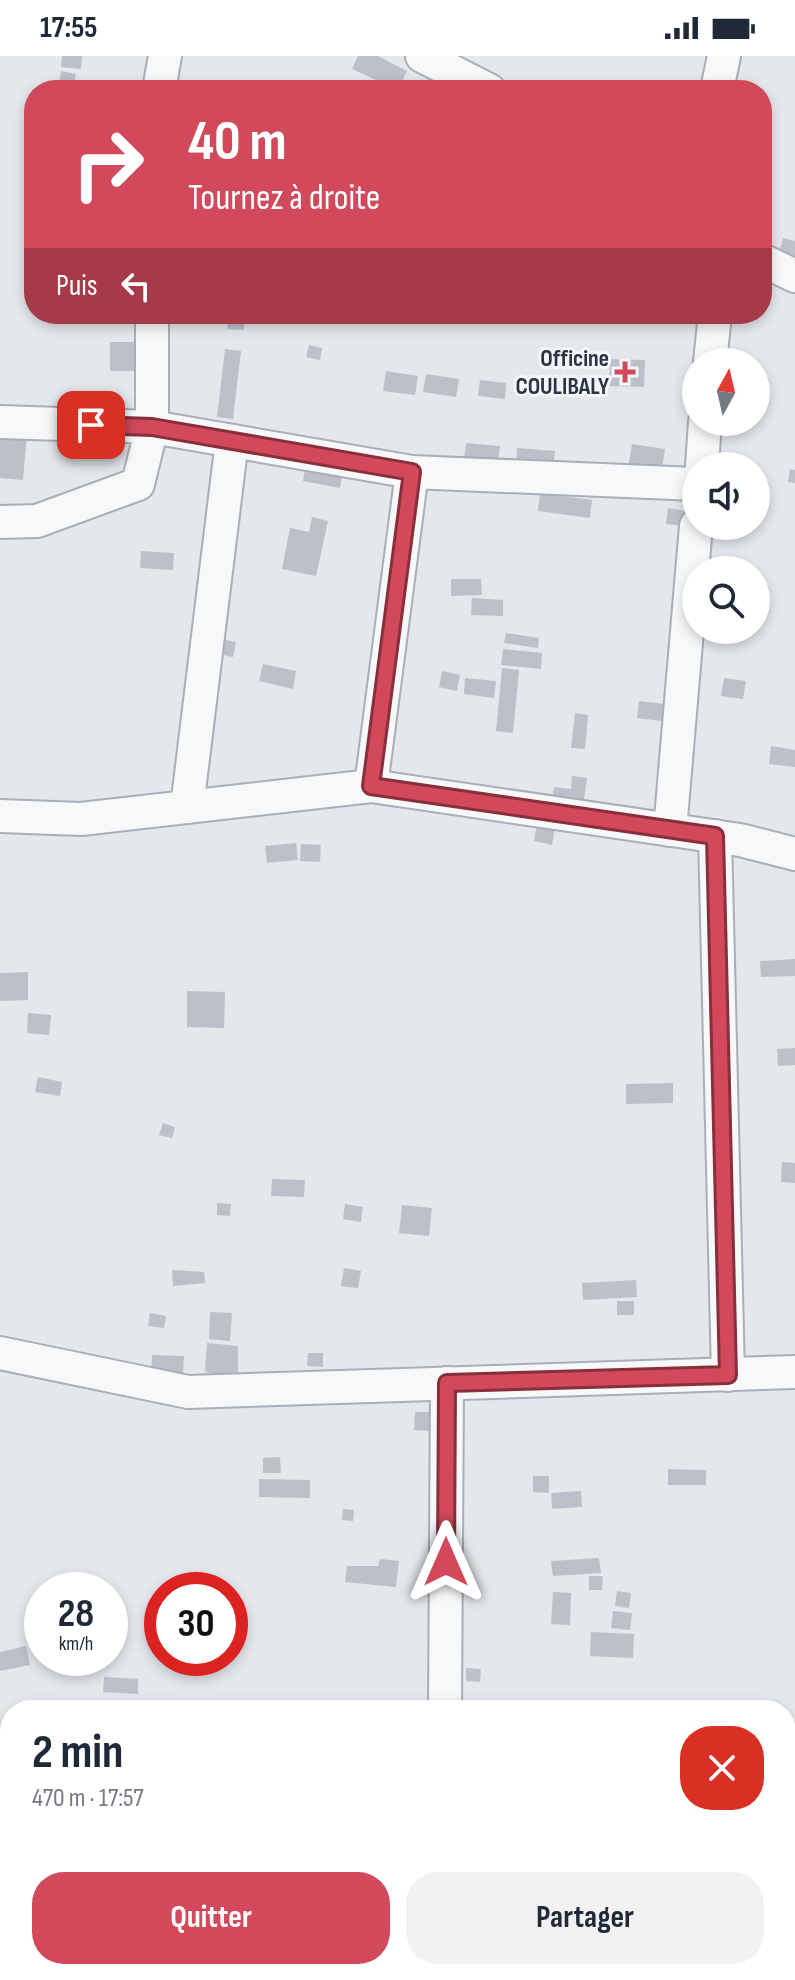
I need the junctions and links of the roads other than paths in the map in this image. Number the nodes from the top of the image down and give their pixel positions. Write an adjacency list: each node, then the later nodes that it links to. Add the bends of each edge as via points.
1 (165, 56): 4 (street)
2 (423, 56): 5 (street)
3 (724, 56): 6 (street)
4 (161, 80)
5 (470, 80)
6 (719, 80)
7 (772, 265): 8 (street)
8 (795, 276)
9 (152, 324): 13 (street)
10 (714, 324): 11 (street)
11 (711, 348)
12 (0, 422): 13 (street)
13 (152, 427): 14 (street); 17 (street, via 138,484 37,521)
14 (232, 441): 15 (street); 20 (street)
15 (412, 472): 16 (street); 19 (street)
16 (682, 483)
17 (0, 522)
18 (695, 540): 22 (street)
19 (371, 786): 20 (street); 22 (street)
20 (187, 807): 21 (street, via 81,819)
21 (0, 816)
22 (670, 830): 23 (street)
23 (715, 836): 24 (street); 27 (street)
24 (795, 854)
25 (0, 1353): 28 (street, via 188,1392)
26 (795, 1372): 27 (street)
27 (728, 1375): 28 (street)
28 (447, 1383): 29 (street)
29 (445, 1700)

